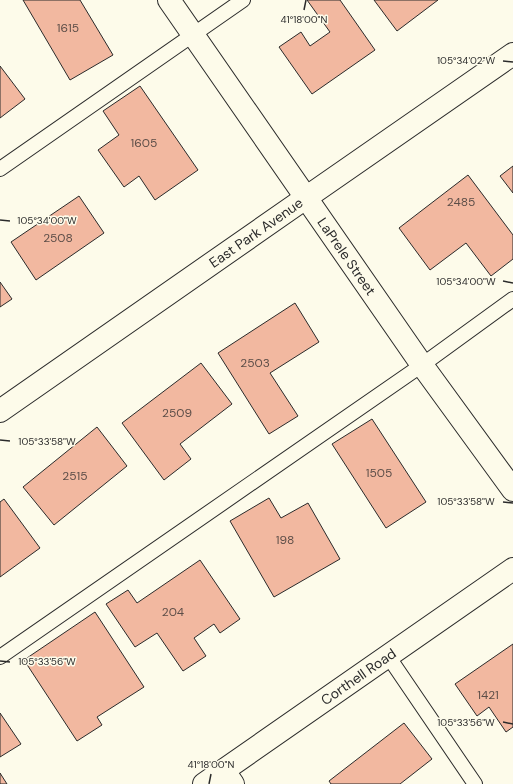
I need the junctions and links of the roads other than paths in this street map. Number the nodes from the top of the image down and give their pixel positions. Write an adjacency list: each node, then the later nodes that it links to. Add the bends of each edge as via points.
1 (169, 0): 3 (street, LaPrele Street)
2 (243, 0): 3 (lane)
3 (193, 34): 5 (lane); 6 (street, LaPrele Street)
4 (513, 54): 6 (street, East Park Avenue)
5 (0, 169)
6 (307, 197): 8 (street, LaPrele Street); 9 (street, East Park Avenue)
7 (513, 299): 8 (lane)
8 (422, 365): 10 (street, LaPrele Street); 13 (lane)
9 (0, 411)
10 (513, 490)
11 (513, 569): 12 (street, Corthell Road)
12 (388, 656): 14 (street, Corthell Road); 16 (lane)
13 (0, 657)
14 (228, 777): 15 (street, Corthell Road)
15 (204, 784)
16 (475, 784)

